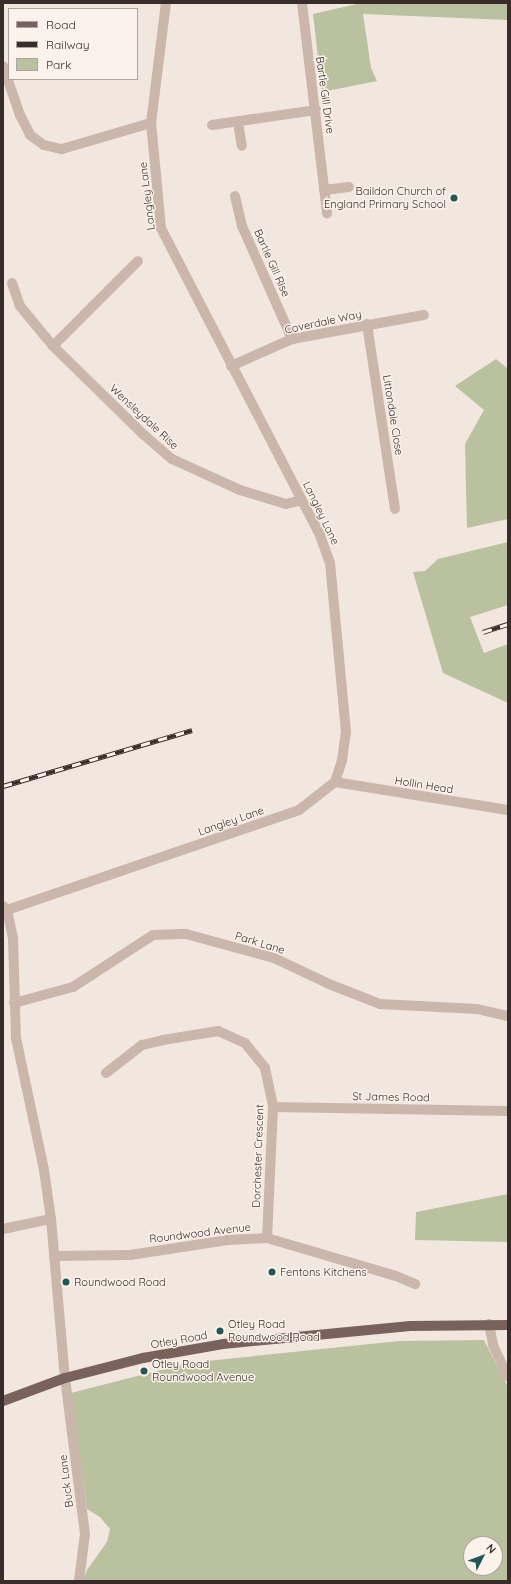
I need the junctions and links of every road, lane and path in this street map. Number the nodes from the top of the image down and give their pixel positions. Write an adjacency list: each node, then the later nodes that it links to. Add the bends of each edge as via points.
1 (166, 3): 6 (street, Langley Lane)
2 (302, 3): 4 (street, Bartle Gill Drive)
3 (4, 72): 6 (street, via 30,135 44,145 62,149)
4 (316, 110): 5 (street); 10 (street, Bartle Gill Drive)
5 (238, 122): 7 (street); 8 (street)
6 (151, 123): 19 (street, Langley Lane, via 161,228)
7 (212, 125)
8 (242, 146)
9 (349, 187): 10 (street)
10 (324, 190): 12 (street, Bartle Gill Drive)
11 (234, 196): 17 (street, Bartle Gill Rise, via 242,226)
12 (327, 214)
13 (138, 260): 18 (street)
14 (12, 283): 18 (street, Wensleydale Rise, via 20,306)
15 (424, 315): 16 (street, Coverdale Way)
16 (367, 324): 17 (street, Coverdale Way); 21 (street, Littondale Close)
17 (292, 339): 19 (street, Coverdale Way)
18 (53, 346): 20 (street, Wensleydale Rise, via 172,460 240,490 286,504)
19 (231, 366): 20 (street, Langley Lane)
20 (302, 500): 22 (street, Langley Lane, via 320,535 330,563 346,732 342,760)
21 (395, 509)
22 (335, 782): 23 (street, Hollin Head); 24 (street, Langley Lane, via 299,810)
23 (508, 810)
24 (5, 908): 25 (street, via 13,938)
25 (14, 1003): 26 (street, Park Lane, via 73,987 153,935 186,934 274,958 380,1004 477,1009); 30 (street, via 16,1038 44,1170)
26 (508, 1016)
27 (106, 1073): 28 (street, Dorchester Crescent, via 142,1045 218,1031 245,1043 265,1068)
28 (273, 1107): 29 (street, St James Road); 32 (street, Dorchester Crescent)
29 (508, 1111)
30 (51, 1219): 31 (street); 33 (street)
31 (3, 1229)
32 (267, 1238): 33 (street, Roundwood Avenue, via 228,1240 130,1255); 34 (street, Roundwood Avenue, via 388,1273)
33 (54, 1256): 38 (street)
34 (415, 1284)
35 (489, 1324): 36 (main road, Otley Road); 37 (street, via 493,1345); 38 (main road, Otley Road, via 410,1326 251,1340 143,1358)
36 (508, 1325)
37 (508, 1377)
38 (65, 1378): 39 (main road, Otley Road); 40 (street, Buck Lane, via 85,1534)
39 (3, 1401)
40 (79, 1581)

